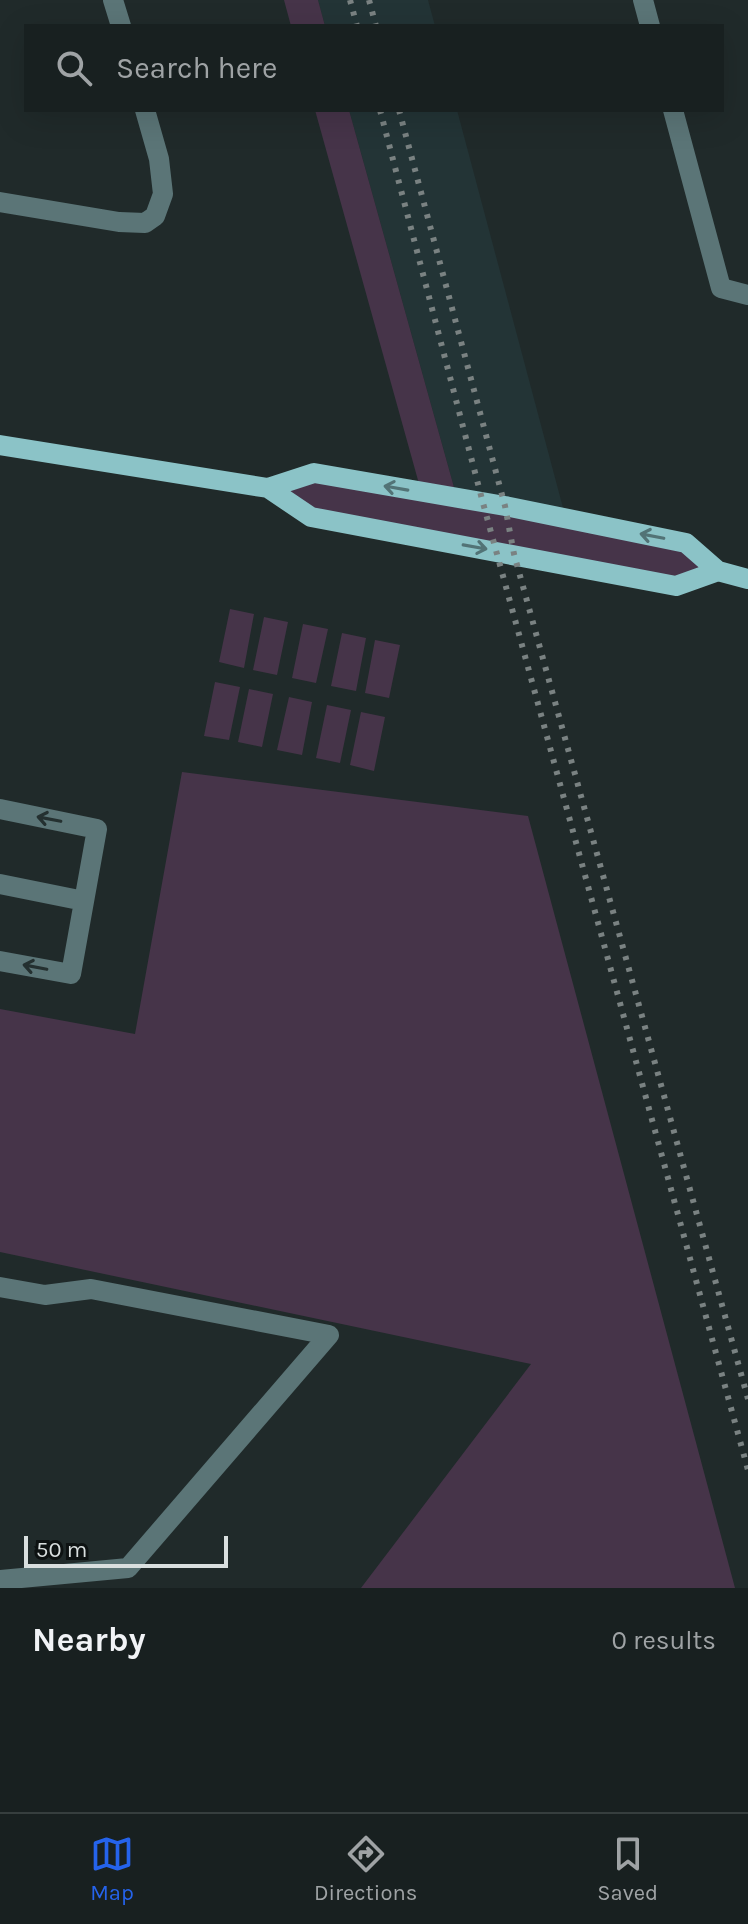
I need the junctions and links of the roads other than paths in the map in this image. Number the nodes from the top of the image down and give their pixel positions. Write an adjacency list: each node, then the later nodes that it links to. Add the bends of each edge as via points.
1 (113, 0): 3 (street)
2 (643, 0): 4 (street)
3 (120, 24)
4 (649, 24)
5 (146, 112): 7 (street, via 163,194 155,216 145,223)
6 (674, 112): 8 (street, via 721,288)
7 (0, 202)
8 (748, 295)
9 (0, 445): 10 (main road)
10 (268, 488): 11 (main road, one-way to 11, via 311,517 676,586); 11 (main road, one-way to 10, via 686,543 505,506 314,473)
11 (718, 571): 12 (main road)
12 (748, 579)
13 (0, 809): 15 (street, one-way to 13, via 97,829)
14 (0, 884): 15 (street)
15 (84, 901): 16 (street, one-way to 16, via 71,974)
16 (0, 961)
17 (0, 1287): 18 (street, via 45,1295 91,1289 329,1335 128,1568)
18 (0, 1580)

